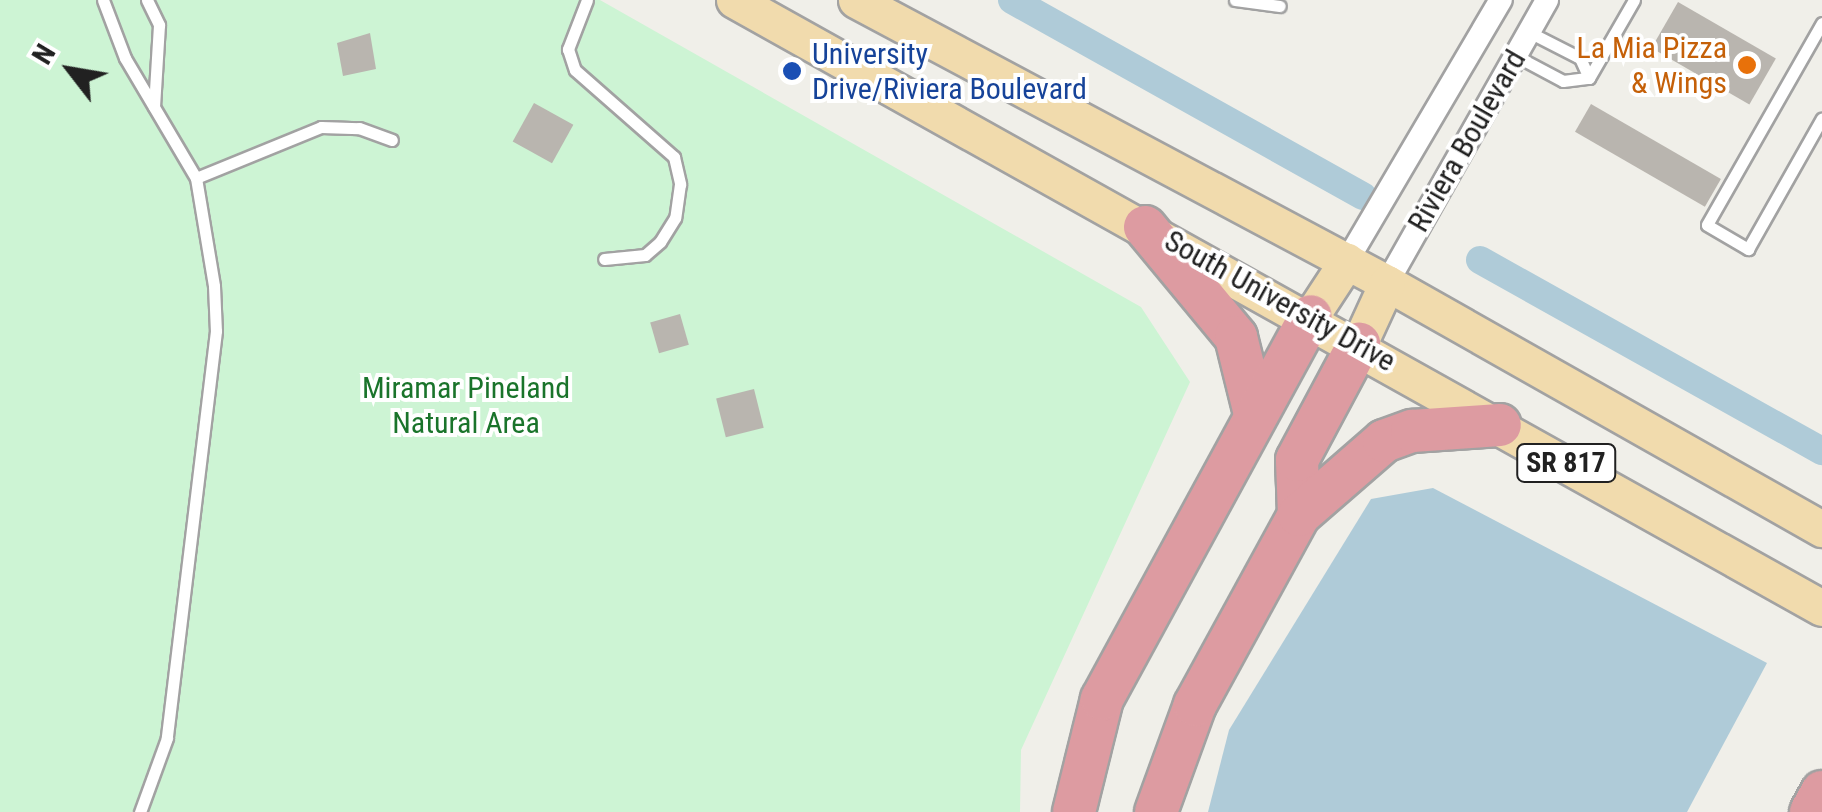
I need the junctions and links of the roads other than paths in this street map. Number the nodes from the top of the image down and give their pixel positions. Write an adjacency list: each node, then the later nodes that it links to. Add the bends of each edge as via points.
1 (103, 0): 15 (lane, via 125,58)
2 (147, 0): 15 (lane, via 159,25)
3 (587, 0): 20 (lane, via 568,49 575,70 674,156 680,184 675,218 660,242 645,256)
4 (734, 0): 19 (main road, South University Drive / SR 817)
5 (856, 0): 21 (main road, SR 817)
6 (1234, 0): 10 (lane)
7 (1502, 0): 21 (street, Riviera Boulevard)
8 (1547, 0): 12 (street, Riviera Boulevard)
9 (1634, 0): 14 (lane)
10 (1280, 6)
11 (1822, 22): 16 (lane, via 1707,226 1748,249)
12 (1529, 32): 13 (street, Riviera Boulevard); 14 (lane, via 1580,58)
13 (1516, 56): 14 (lane, via 1564,81); 22 (street, Riviera Boulevard)
14 (1589, 78)
15 (154, 107): 18 (lane)
16 (1822, 118)
17 (392, 140): 18 (lane, via 359,128 321,127)
18 (196, 178): 31 (lane, via 216,331 167,738)
19 (1145, 227): 23 (main road, South University Drive / SR 817); 25 (highway, via 1236,338)
20 (604, 259)
21 (1346, 261): 22 (main road, SR 817); 23 (main road)
22 (1387, 283): 24 (main road); 28 (main road, SR 817)
23 (1311, 316): 24 (main road, South University Drive / SR 817); 25 (highway)
24 (1359, 344): 26 (main road, South University Drive / SR 817); 27 (highway, via 1297,460)
25 (1255, 414): 32 (highway, via 1102,698)
26 (1500, 425): 27 (highway, via 1412,431 1384,441); 29 (main road, South University Drive / SR 817)
27 (1300, 515): 33 (highway, via 1195,706)
28 (1822, 529)
29 (1822, 608)
30 (1822, 792): 34 (highway)
31 (140, 812)
32 (1074, 812)
33 (1156, 812)
34 (1811, 812)

